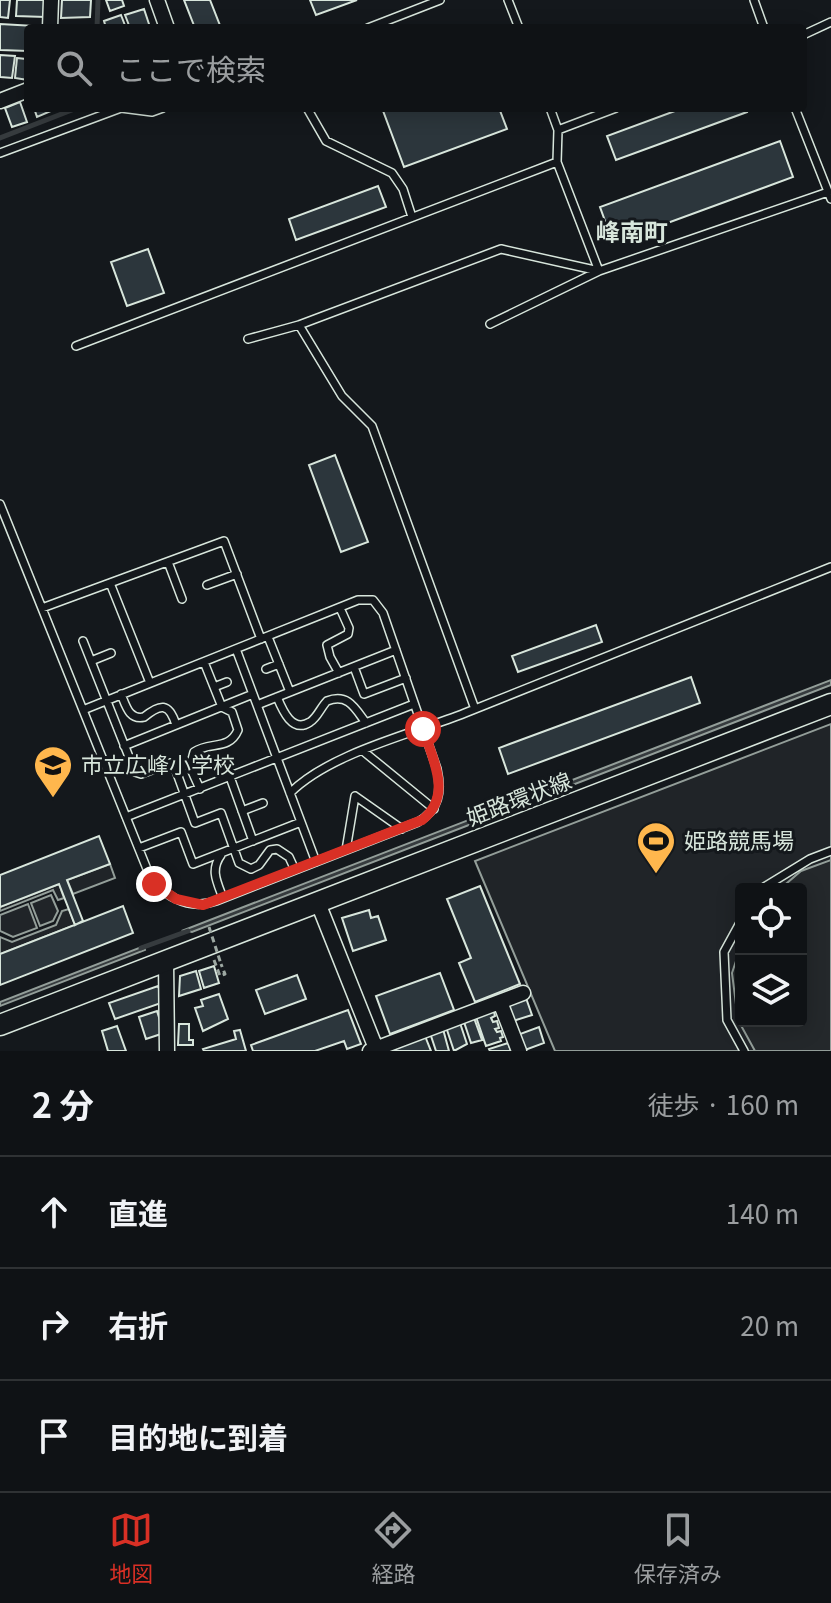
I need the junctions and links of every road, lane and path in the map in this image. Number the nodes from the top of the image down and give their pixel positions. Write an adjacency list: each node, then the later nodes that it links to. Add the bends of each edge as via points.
1 (51, 0): 7 (street)
2 (157, 0): 8 (street)
3 (440, 0): 9 (lane)
4 (508, 0): 10 (lane)
5 (754, 0): 11 (lane)
6 (831, 22): 12 (lane)
7 (50, 24)
8 (166, 24)
9 (378, 24)
10 (517, 24)
11 (763, 24)
12 (807, 33)
13 (24, 92): 14 (street)
14 (0, 101)
15 (110, 112): 21 (lane)
16 (309, 112): 24 (lane, via 326,141 392,173)
17 (551, 112): 20 (lane)
18 (605, 112): 20 (lane)
19 (797, 112): 23 (lane)
20 (558, 130): 22 (lane)
21 (0, 153)
22 (557, 162): 24 (lane); 25 (lane)
23 (830, 195): 25 (lane)
24 (412, 217): 29 (lane)
25 (599, 271): 26 (lane); 27 (lane, via 501,249)
26 (490, 324)
27 (299, 325): 28 (lane); 63 (lane, via 342,396 372,426)
28 (248, 339)
29 (76, 346)
30 (0, 504): 37 (lane)
31 (168, 562): 33 (lane, via 224,541); 34 (lane); 36 (lane)
32 (831, 567): 63 (lane)
33 (237, 574): 35 (lane); 39 (lane)
34 (110, 583): 37 (lane); 52 (lane)
35 (207, 585)
36 (182, 599)
37 (42, 608): 64 (lane)
38 (340, 608): 39 (lane); 42 (lane, via 373,600); 49 (lane, via 348,634 327,645)
39 (264, 638): 41 (lane); 46 (lane)
40 (83, 641): 44 (lane)
41 (236, 649): 45 (lane); 56 (lane)
42 (396, 650): 47 (lane); 50 (lane)
43 (111, 653): 44 (lane)
44 (91, 661): 58 (lane)
45 (204, 662): 52 (lane); 53 (lane)
46 (279, 664): 48 (lane); 54 (lane)
47 (354, 667): 49 (lane); 50 (lane, via 364,694)
48 (266, 669)
49 (339, 673): 54 (lane)
50 (406, 678): 59 (lane)
51 (227, 682): 53 (lane)
52 (150, 683): 55 (lane)
53 (214, 687): 62 (lane)
54 (290, 692): 57 (lane)
55 (121, 694): 58 (lane); 66 (lane, via 135,717 163,707)
56 (253, 694): 61 (lane); 62 (lane)
57 (277, 697): 61 (lane); 65 (lane, via 287,720 294,723 310,722 327,701 344,698)
58 (106, 701): 64 (lane); 68 (lane)
59 (414, 704): 65 (lane); 67 (lane)
60 (831, 704): 91 (main road, 姫路環状線)
61 (257, 705): 70 (lane)
62 (222, 707): 66 (lane); 72 (lane, via 232,712 238,730 223,746 194,752 190,767)
63 (475, 709): 67 (lane)
64 (83, 710): 78 (lane)
65 (366, 723): 70 (lane)
66 (176, 725): 68 (lane)
67 (423, 729): 69 (lane); 76 (lane, via 440,784)
68 (124, 746): 74 (lane, via 138,773 174,765)
69 (363, 751): 73 (lane, via 303,780); 76 (lane)
70 (277, 758): 71 (lane); 73 (lane)
71 (230, 777): 72 (lane); 77 (lane)
72 (200, 789): 74 (lane)
73 (290, 793): 79 (lane)
74 (185, 794): 78 (lane); 83 (lane, via 195,823 221,813)
75 (263, 803): 77 (lane)
76 (434, 809): 80 (lane)
77 (242, 811): 81 (lane)
78 (126, 817): 82 (lane)
79 (301, 822): 81 (lane); 87 (lane)
80 (402, 829): 84 (lane); 84 (lane, via 355,796)
81 (253, 841): 83 (lane)
82 (139, 848): 86 (lane, via 181,832 193,864); 90 (lane, via 154,884 176,899 203,905)
83 (233, 848): 86 (lane); 88 (lane, via 244,868 259,865 264,855 277,849)
84 (346, 850): 87 (lane)
85 (831, 851): 89 (lane)
86 (222, 853): 90 (lane, via 214,871)
87 (316, 862): 88 (lane)
88 (295, 870): 90 (lane)
89 (771, 883)
90 (223, 898)
91 (318, 903): 95 (main road, 姫路環状線); 100 (street)
92 (209, 927): 94 (path, bridge, via 225,974 220,976)
93 (735, 932): 102 (lane, via 724,952 727,1020)
94 (214, 959)
95 (166, 961): 98 (main road, 姫路環状線); 99 (street)
96 (523, 993): 97 (street)
97 (500, 1002): 100 (street); 101 (street)
98 (0, 1025)
99 (163, 1050)
100 (374, 1050)
101 (519, 1051)
102 (744, 1051)

